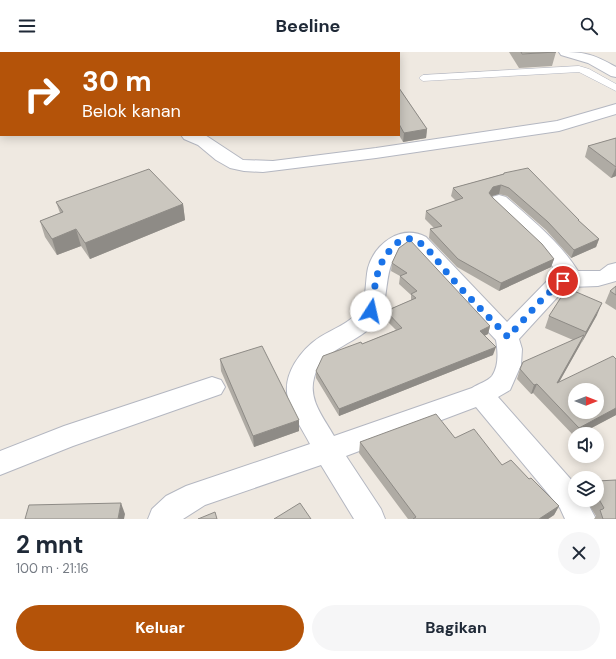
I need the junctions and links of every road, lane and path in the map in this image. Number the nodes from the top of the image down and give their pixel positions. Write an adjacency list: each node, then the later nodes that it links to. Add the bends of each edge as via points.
1 (566, 52): 2 (street, via 593,60)
2 (616, 73)
3 (423, 78): 4 (lane, via 579,69)
4 (616, 88)
5 (616, 108): 6 (street, via 559,126 354,157 272,166 253,167 236,164)
6 (193, 136)
7 (499, 201): 9 (street, via 552,250)
8 (616, 270): 9 (street, via 600,278)
9 (572, 279): 10 (street, via 555,286)
10 (508, 337): 12 (street, via 509,365 501,383); 13 (street, via 423,246 412,239 398,242 381,261 371,311 364,322 315,354 300,382 300,398)
11 (212, 387): 14 (street)
12 (481, 395): 13 (street); 17 (street, via 570,499)
13 (327, 452): 15 (street, via 196,495 176,506); 16 (street)
14 (0, 463)
15 (163, 519)
16 (370, 519)
17 (581, 519)

